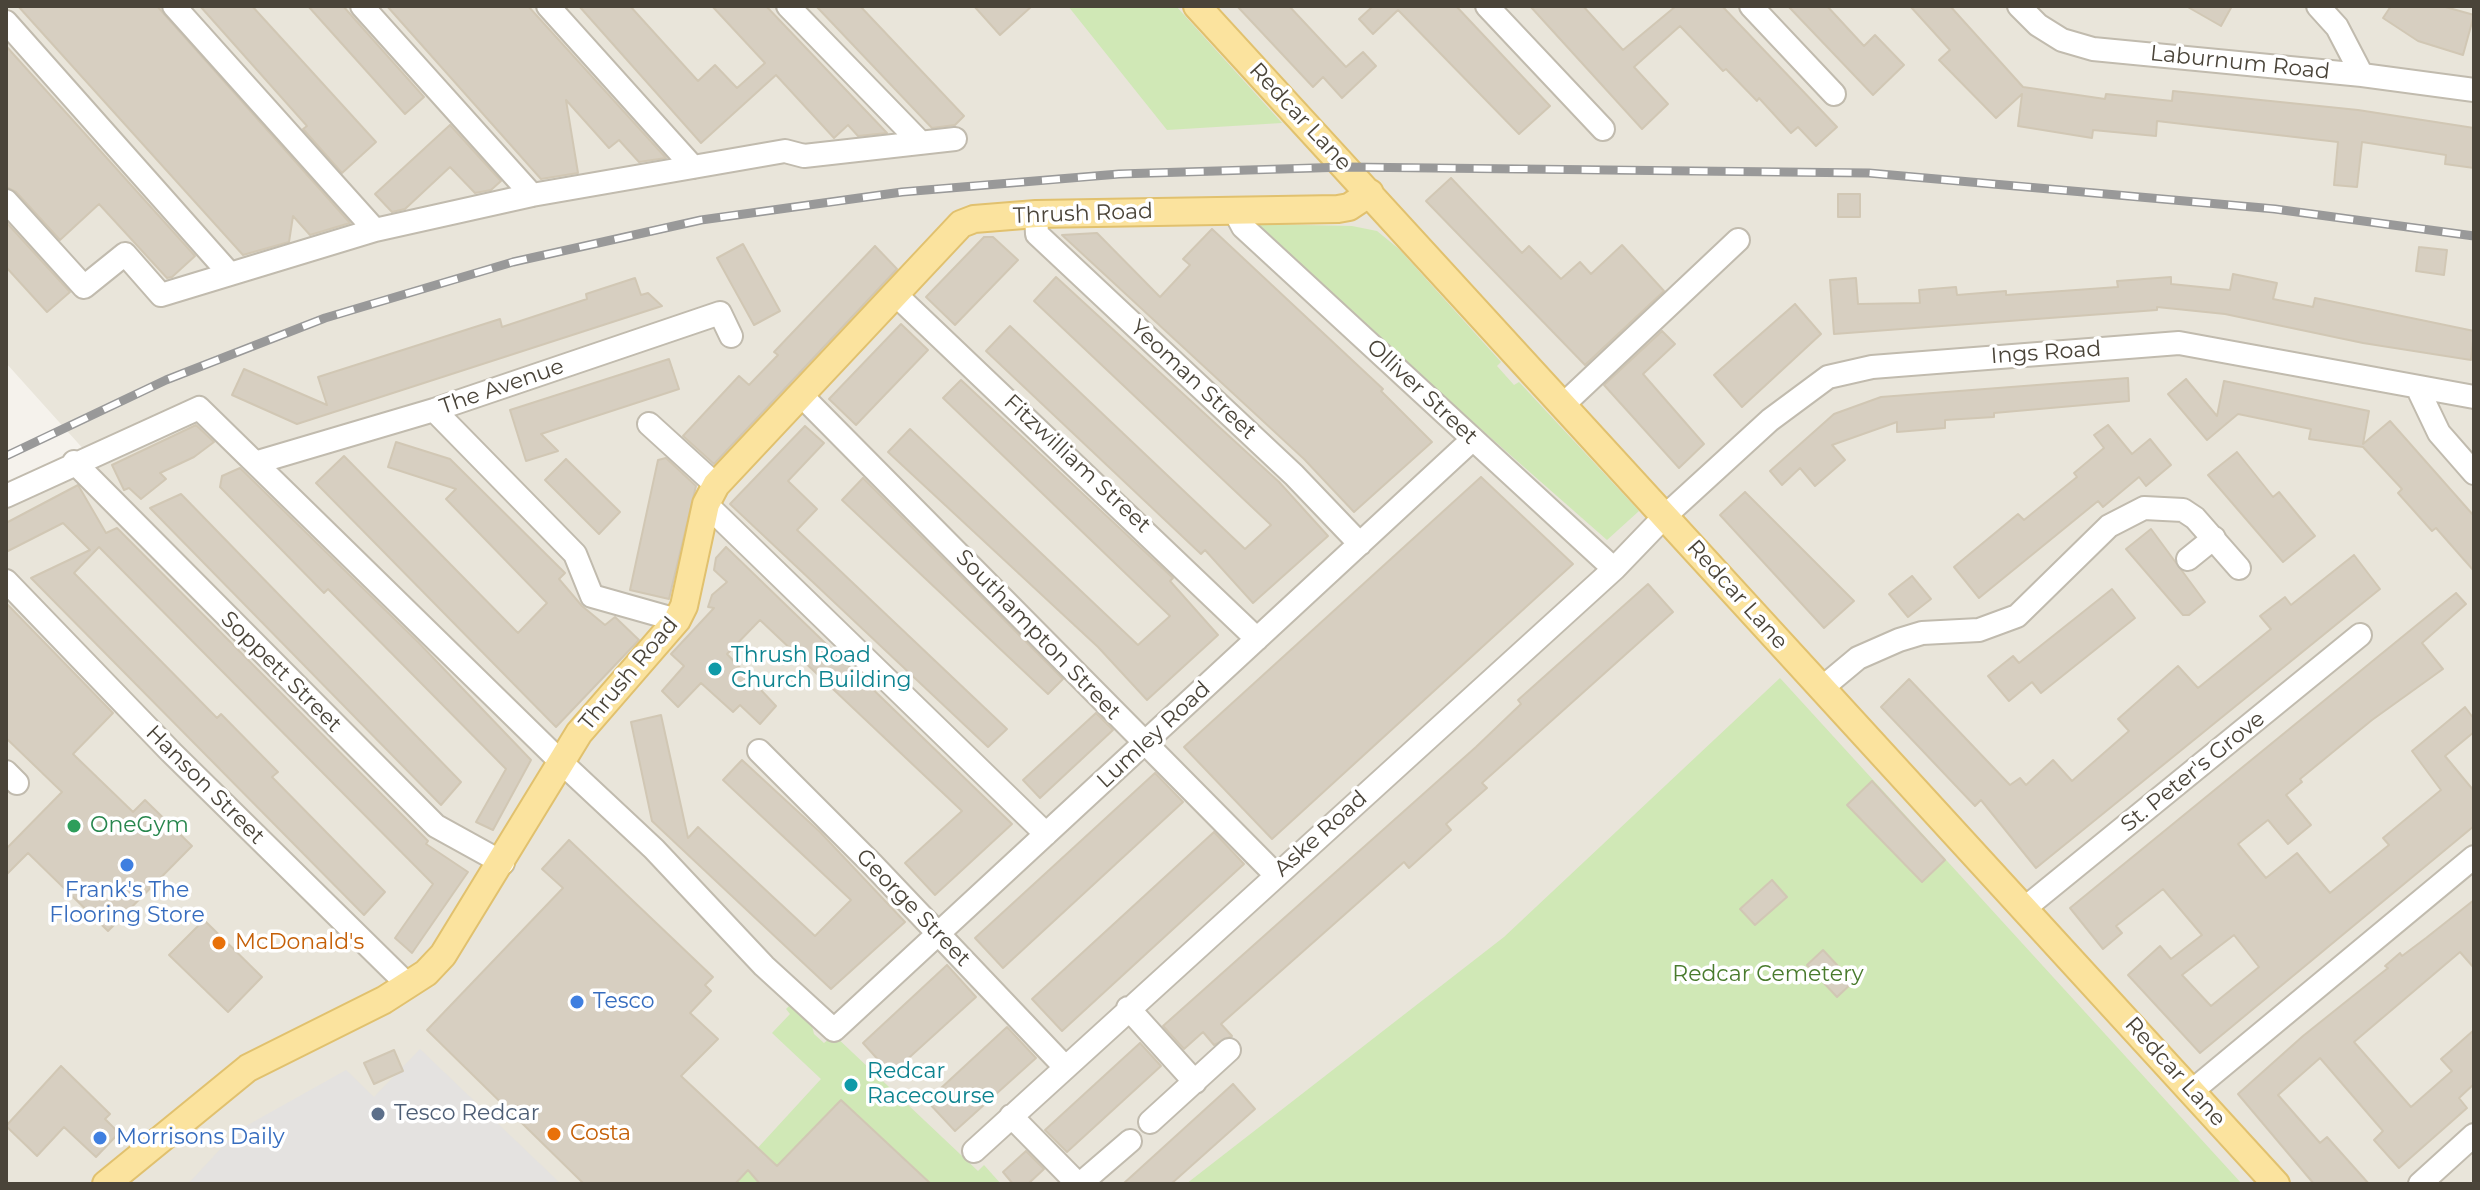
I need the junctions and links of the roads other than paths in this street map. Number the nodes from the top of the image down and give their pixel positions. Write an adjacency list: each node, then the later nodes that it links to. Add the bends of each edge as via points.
1 (174, 6): 23 (street)
2 (362, 6): 19 (street)
3 (548, 6): 17 (street)
4 (788, 6): 16 (street)
5 (1197, 6): 18 (main road, Redcar Lane)
6 (1487, 6): 14 (street)
7 (1751, 6): 13 (street)
8 (2019, 6): 11 (street, Laburnum Road, via 2062,40 2093,49)
9 (2318, 6): 11 (street, via 2337,27)
10 (6, 22): 25 (street)
11 (2362, 75): 12 (street, Laburnum Road)
12 (2474, 90)
13 (1834, 94)
14 (1603, 129)
15 (955, 139): 16 (street)
16 (921, 143): 17 (street, via 804,156 785,151)
17 (693, 167): 19 (street)
18 (1370, 193): 22 (main road, Thrush Road, via 1349,207); 31 (main road, Redcar Lane)
19 (532, 195): 23 (street)
20 (6, 201): 25 (street, via 84,287 125,254 161,295)
21 (1036, 214): 22 (main road, Thrush Road); 26 (main road, Thrush Road, via 961,224); 42 (street, Yeoman Street, via 1037,234 1294,475)
22 (1239, 219): 34 (street, Olliver Street)
23 (375, 230): 25 (street)
24 (1738, 240): 31 (street)
25 (229, 273)
26 (894, 293): 29 (main road, Thrush Road); 49 (street, Fitzwilliam Street)
27 (731, 336): 32 (street, The Avenue, via 720,313)
28 (2417, 387): 30 (street, Ings Road); 37 (street, via 2439,433); 40 (street, Ings Road, via 2179,343 1872,367 1828,377 1770,420)
29 (800, 394): 38 (main road, Thrush Road); 51 (street, Southampton Street)
30 (2474, 397)
31 (1564, 404): 40 (main road, Redcar Lane)
32 (434, 410): 36 (street, The Avenue); 47 (street, via 575,554 592,596)
33 (649, 424): 38 (street)
34 (1473, 439): 42 (street, Lumley Road); 45 (street, Olliver Street)
35 (74, 462): 36 (street, via 199,408); 39 (street); 56 (street, Soppett Street, via 436,826)
36 (258, 462): 53 (street)
37 (2474, 473)
38 (711, 495): 47 (main road, Thrush Road); 54 (street)
39 (6, 496)
40 (1665, 516): 45 (street, Aske Road); 50 (main road, Redcar Lane)
41 (2214, 538): 43 (street); 44 (street); 50 (street, via 2183,510 2156,506 2133,511 2093,540 2017,616 1979,630 1922,633 1899,640 1858,658)
42 (1360, 544): 49 (street, Lumley Road)
43 (2188, 559)
44 (2239, 568)
45 (1614, 569): 57 (street, Aske Road)
46 (6, 581): 60 (street, Hanson Street)
47 (677, 620): 53 (main road, Thrush Road, via 610,695)
48 (2360, 635): 58 (street, St. Peter's Grove)
49 (1257, 639): 51 (street, Lumley Road)
50 (1822, 688): 58 (main road, Redcar Lane)
51 (1144, 743): 54 (street, Lumley Road); 57 (street, Southampton Street)
52 (759, 751): 59 (street, George Street)
53 (561, 762): 56 (main road, Thrush Road); 59 (street, Lumley Road, via 834,1030)
54 (1046, 834): 59 (street, Lumley Road)
55 (2474, 857): 65 (street)
56 (503, 863): 60 (main road, Thrush Road, via 443,955)
57 (1276, 875): 61 (street, Aske Road)
58 (2025, 908): 65 (main road, Redcar Lane)
59 (938, 934): 63 (street, George Street)
60 (408, 985): 71 (main road, Thrush Road, via 248,1068)
61 (1128, 1008): 63 (street, Aske Road); 64 (street)
62 (1229, 1050): 64 (street)
63 (1064, 1066): 66 (street, Aske Road)
64 (1195, 1082): 67 (street)
65 (2192, 1091): 73 (main road, Redcar Lane)
66 (1011, 1116): 70 (street, Aske Road); 72 (street)
67 (1150, 1122)
68 (2474, 1135): 74 (street)
69 (1130, 1141): 72 (street)
70 (974, 1151)
71 (106, 1184)
72 (1079, 1184)
73 (2276, 1184)
74 (2420, 1184)

